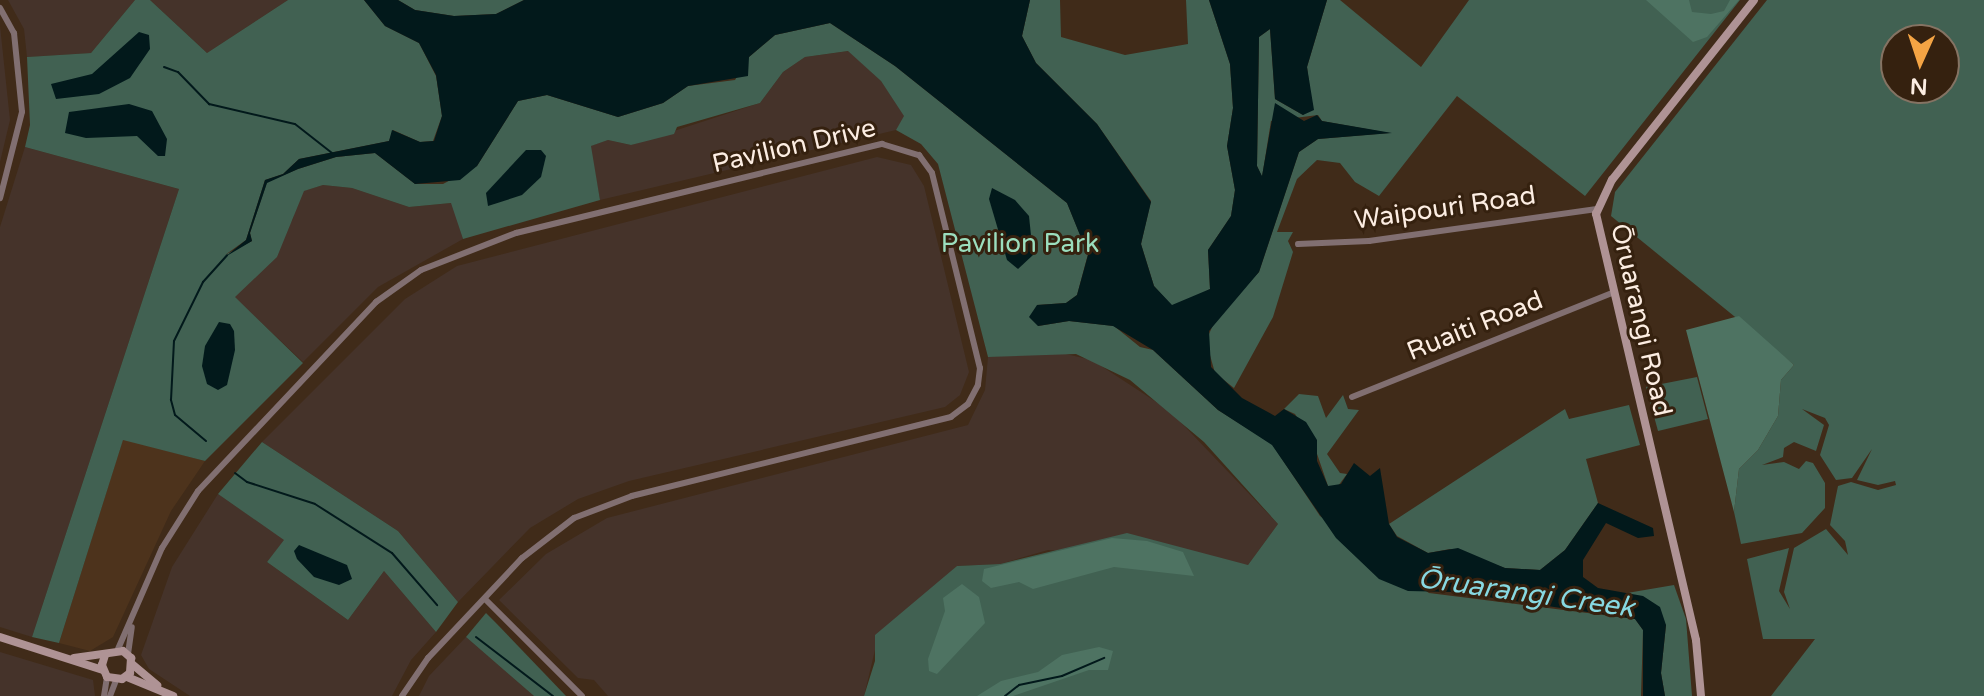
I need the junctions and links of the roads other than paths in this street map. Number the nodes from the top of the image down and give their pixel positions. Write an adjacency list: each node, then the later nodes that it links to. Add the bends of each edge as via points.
1 (1754, 0): 4 (street, Ōruarangi Road, via 1612,180)
2 (0, 8): 3 (street, via 14,33 22,112)
3 (0, 198)
4 (1597, 209): 5 (street, Waipouri Road, via 1369,241); 6 (street, Ōruarangi Road)
5 (1298, 244)
6 (1612, 293): 7 (street, Ruaiti Road); 23 (street, Ōruarangi Road, via 1696,640)
7 (1352, 397)
8 (485, 599): 9 (street, Pavilion Drive, via 549,534 605,504 951,417 968,404 980,368 932,173 919,155 882,144 516,233 421,270 376,302 198,491 162,548); 21 (street, Pavilion Drive, via 428,658); 22 (street)
9 (132, 623): 11 (street, Pavilion Drive); 12 (street, Pavilion Drive)
10 (0, 637): 14 (street)
11 (118, 649): 12 (street); 13 (street)
12 (128, 654): 15 (street)
13 (105, 655): 14 (street); 16 (street)
14 (74, 658): 16 (street)
15 (132, 664): 17 (street); 18 (street)
16 (109, 676): 17 (street); 19 (street)
17 (127, 677): 18 (street)
18 (160, 688): 20 (street)
19 (107, 696)
20 (173, 696)
21 (402, 696)
22 (582, 696)
23 (1701, 696)

